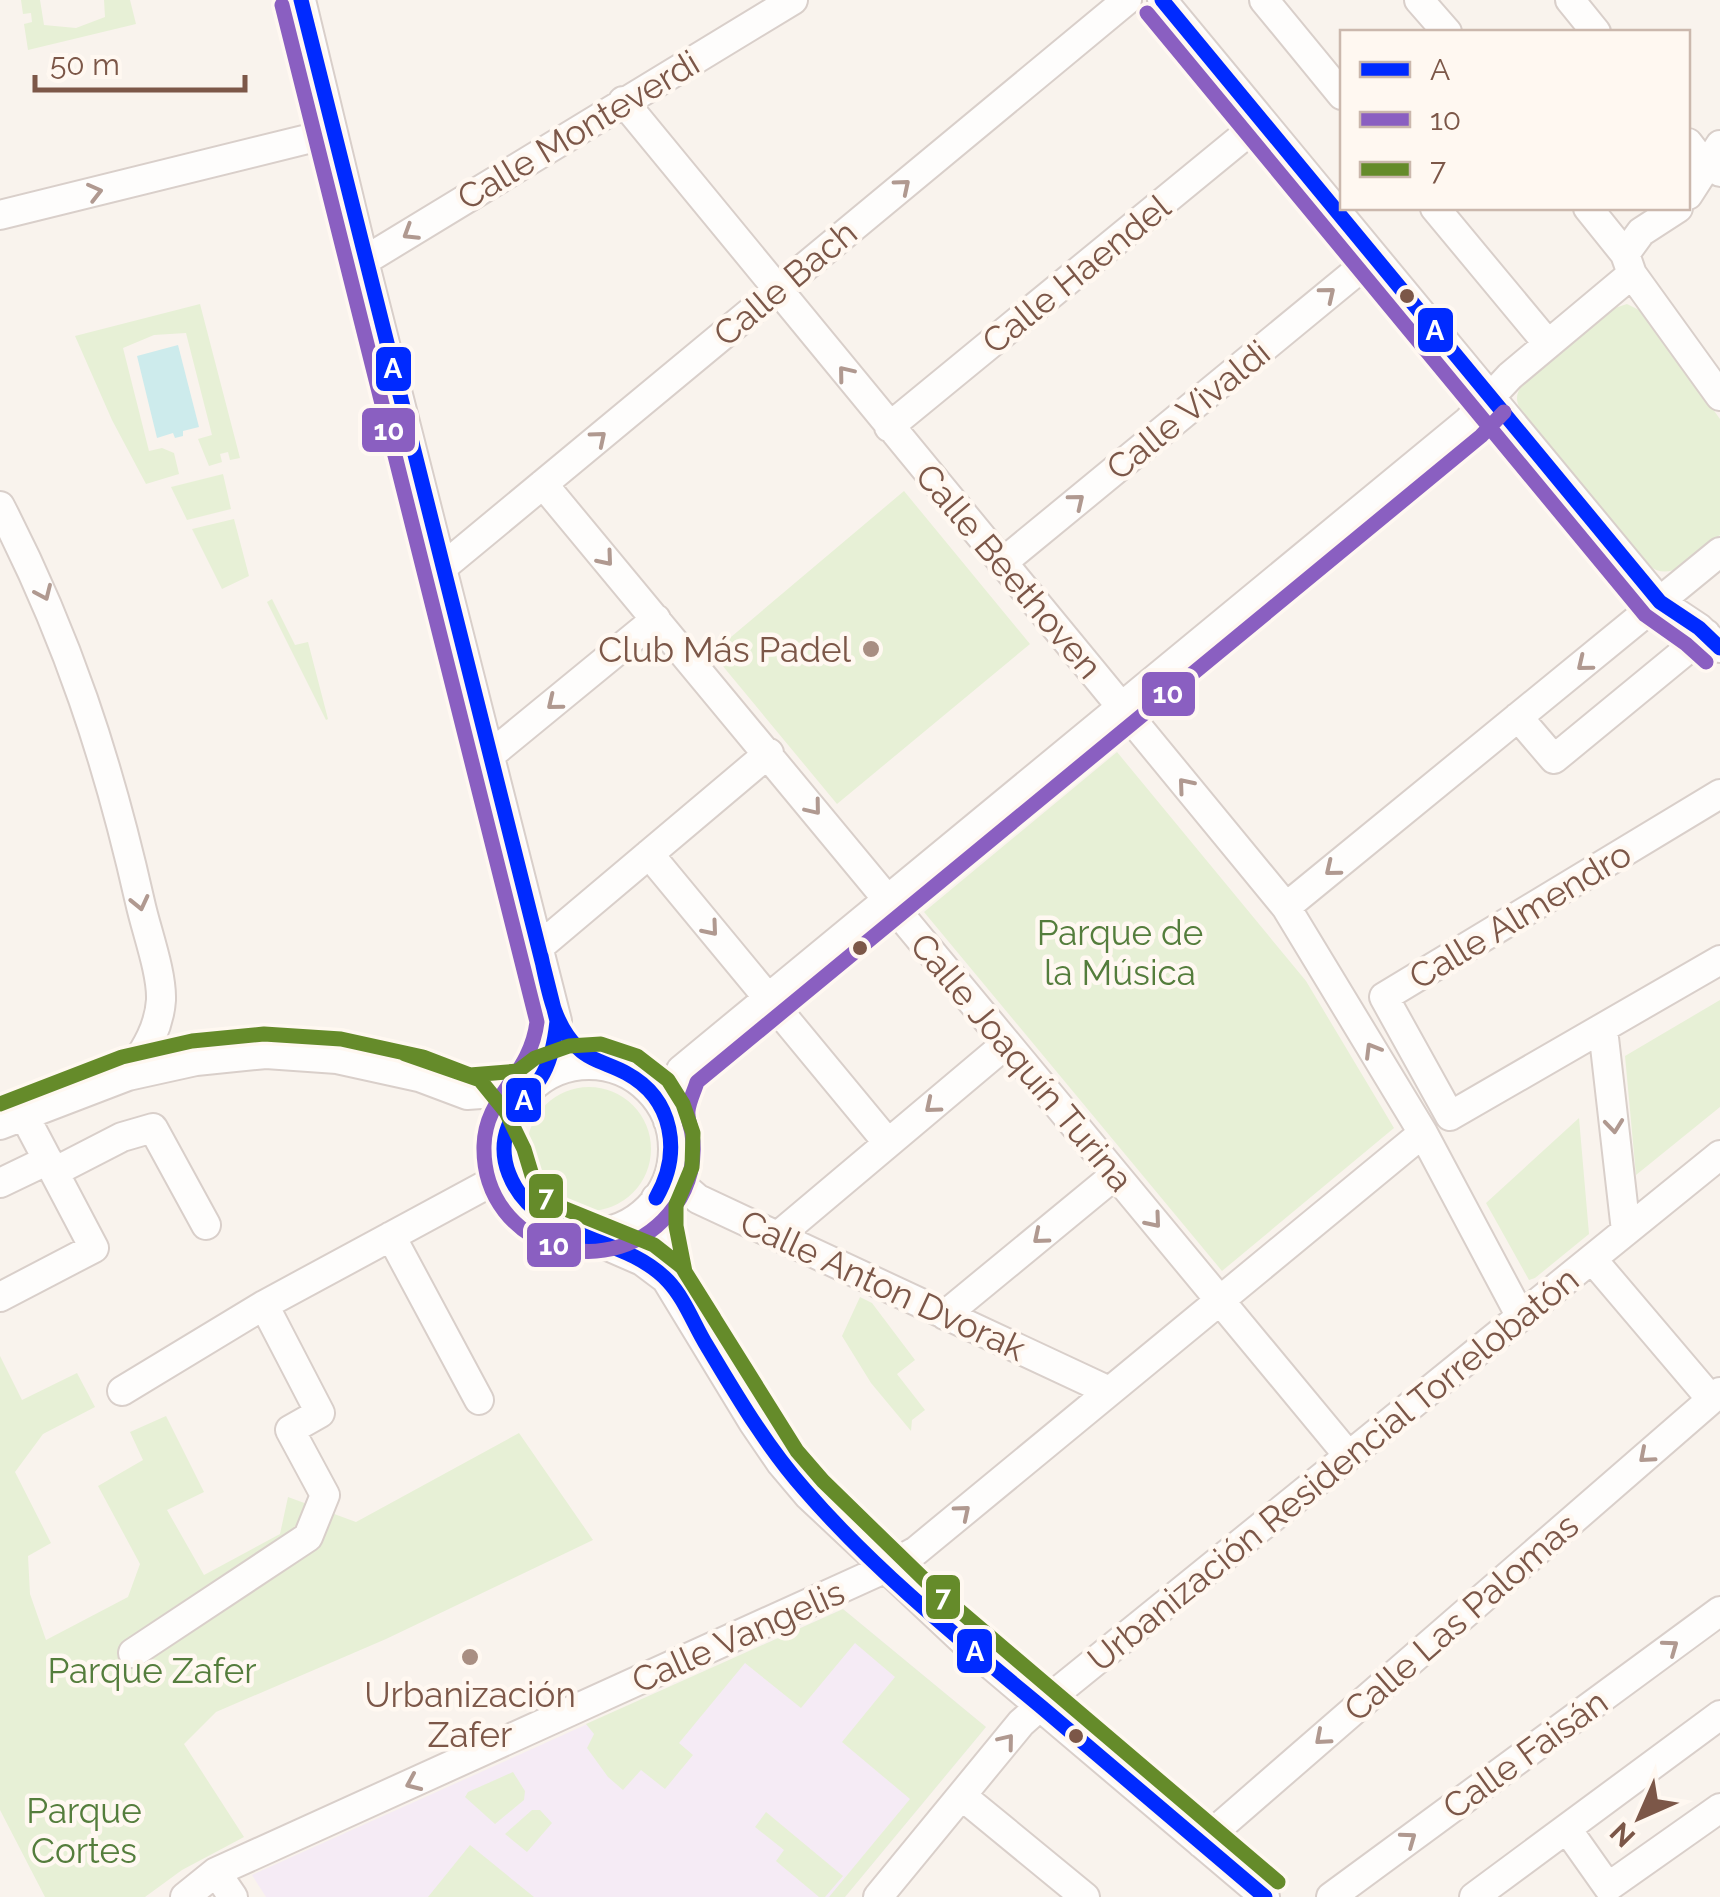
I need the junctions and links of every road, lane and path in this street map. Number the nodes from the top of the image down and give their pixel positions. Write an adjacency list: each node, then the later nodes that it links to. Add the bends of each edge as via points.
1 (302, 0): 13 (street)
2 (793, 0): 11 (street, Calle Monteverdi)
3 (1128, 0): 24 (street, Calle Bach, one-way to 3)
4 (1162, 0): 12 (street)
5 (1264, 0): 10 (street)
6 (1419, 0): 8 (street)
7 (1570, 0): 9 (street)
8 (1445, 30)
9 (1594, 30)
10 (1340, 94)
11 (623, 101): 22 (street, Calle Monteverdi, one-way to 22); 24 (street, Calle Beethoven)
12 (1262, 121): 21 (street); 28 (street, Calle Haendel)
13 (332, 133): 20 (street, one-way to 13); 22 (street)
14 (1690, 144): 15 (street)
15 (1716, 160): 16 (street)
16 (1690, 192)
17 (1437, 210): 25 (street)
18 (1589, 210): 23 (street)
19 (1675, 210): 23 (street, via 1641,232)
20 (0, 216)
21 (1374, 256): 27 (street); 32 (street, Calle Vivaldi, one-way to 21)
22 (364, 261): 33 (street)
23 (1629, 264): 25 (street); 26 (street)
24 (777, 289): 28 (street, Calle Beethoven, one-way to 24); 29 (street, Calle Bach, one-way to 24)
25 (1548, 344): 27 (street)
26 (1720, 396)
27 (1490, 398): 34 (street); 37 (street)
28 (889, 427): 32 (street, Calle Beethoven)
29 (544, 484): 33 (street, Calle Bach); 35 (street, Calle Joaquín Turina, one-way to 35)
30 (0, 506): 54 (street, one-way to 54, via 57,623 90,716 119,810 161,996 156,1032)
31 (1720, 552): 34 (street)
32 (1002, 563): 37 (street, Calle Beethoven)
33 (443, 568): 40 (street)
34 (1660, 602): 36 (street); 38 (street, one-way to 38)
35 (656, 619): 39 (street, Calle Joaquín Turina); 40 (street, one-way to 40)
36 (1713, 641): 38 (street, via 1554,759)
37 (1121, 707): 43 (street); 44 (street, Calle Beethoven, one-way to 37)
38 (1518, 718): 44 (street, one-way to 44)
39 (769, 753): 42 (street); 43 (street, Calle Joaquín Turina, one-way to 43)
40 (489, 756): 45 (street)
41 (1720, 794): 49 (street, Calle Almendro, via 1384,997 1450,1116)
42 (649, 854): 45 (street); 47 (street, one-way to 47)
43 (887, 899): 47 (street); 50 (street, Calle Joaquín Turina)
44 (1286, 907): 59 (street, Calle Beethoven, one-way to 44)
45 (538, 947): 48 (street)
46 (1720, 960): 49 (street)
47 (768, 998): 52 (street); 60 (street)
48 (558, 1020): 51 (street); 55 (street, via 553,1052)
49 (1603, 1029): 69 (street, one-way to 69)
50 (1006, 1044): 60 (street, one-way to 60); 65 (street, Calle Joaquín Turina)
51 (599, 1064): 53 (street); 55 (street, via 570,1066)
52 (681, 1070): 53 (street); 58 (street)
53 (627, 1073): 58 (street, via 650,1091)
54 (128, 1076): 56 (street, via 266,1054 419,1077); 57 (street)
55 (532, 1086): 56 (street); 63 (street, via 509,1118)
56 (467, 1096): 63 (street, via 489,1123)
57 (12, 1120): 64 (street)
58 (668, 1121): 62 (street)
59 (1423, 1134): 76 (street, Calle Vangelis); 79 (street, Calle Beethoven)
60 (888, 1143): 72 (street)
61 (1720, 1155): 69 (street, Urbanización Residencial Torrelobatón)
62 (672, 1163): 67 (street); 72 (street, Calle Anton Dvorak, via 698,1199)
63 (507, 1164): 70 (street, via 532,1212); 71 (street)
64 (51, 1166): 66 (street); 68 (street, via 153,1128); 75 (street, via 94,1248)
65 (1115, 1175): 76 (street, Calle Joaquín Turina, one-way to 76); 78 (street, one-way to 78)
66 (0, 1183)
67 (656, 1198): 70 (street, via 628,1224); 74 (street)
68 (206, 1225)
69 (1626, 1232): 73 (street, Urbanización Residencial Torrelobatón)
70 (578, 1233): 74 (street, via 642,1261)
71 (392, 1236): 77 (street); 83 (street)
72 (778, 1236): 78 (street, Calle Anton Dvorak)
73 (1592, 1259): 79 (street, Urbanización Residencial Torrelobatón); 82 (street)
74 (666, 1280): 85 (street, via 781,1463)
75 (0, 1296)
76 (1219, 1299): 81 (street, Calle Vangelis); 84 (street, Calle Joaquín Turina)
77 (264, 1304): 80 (street); 87 (street, via 320,1412 290,1430 326,1495 308,1537)
78 (945, 1314): 81 (street, Calle Anton Dvorak)
79 (1522, 1317): 84 (street, Urbanización Residencial Torrelobatón)
80 (122, 1391)
81 (1109, 1391): 85 (street, Calle Vangelis, one-way to 81, via 916,1551)
82 (1716, 1395): 93 (street, Calle Las Palomas, one-way to 93)
83 (479, 1400)
84 (1348, 1455): 88 (street, Urbanización Residencial Torrelobatón)
85 (884, 1569): 88 (street); 94 (street, Calle Vangelis, one-way to 94)
86 (1720, 1611): 100 (street, Calle Faisán, one-way to 86)
87 (133, 1653)
88 (1040, 1706): 90 (street, Urbanización Residencial Torrelobatón, one-way to 88); 93 (street)
89 (1720, 1715): 92 (street)
90 (962, 1796): 95 (street, Urbanización Residencial Torrelobatón); 99 (street)
91 (1720, 1808): 92 (street, via 1608,1887)
92 (1567, 1828): 101 (street)
93 (1202, 1844): 96 (street)
94 (216, 1872): 97 (street, Calle Vangelis); 98 (street)
95 (893, 1892)
96 (1251, 1893)
97 (185, 1897)
98 (233, 1897)
99 (1085, 1897)
100 (1331, 1897)
101 (1474, 1897)

